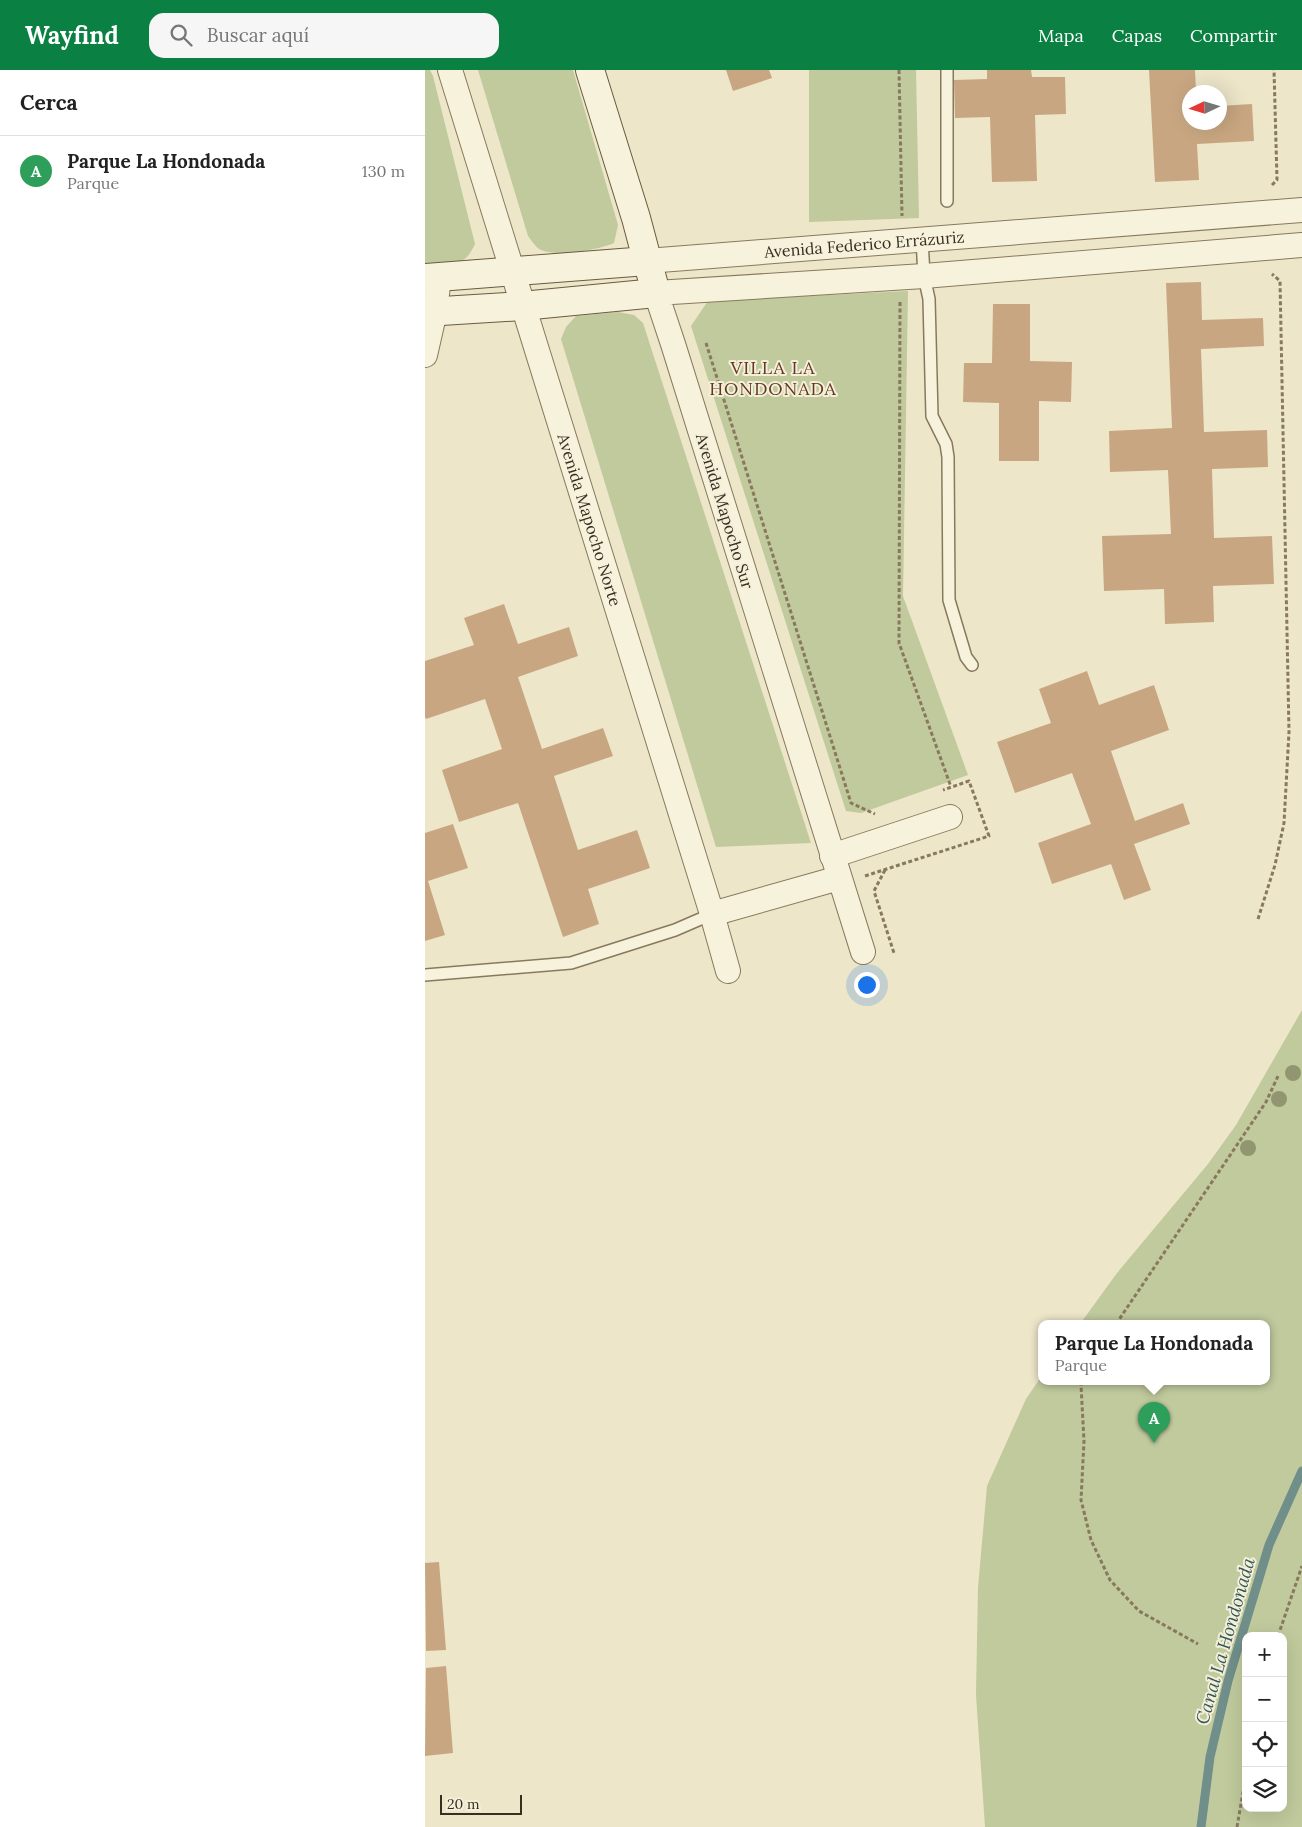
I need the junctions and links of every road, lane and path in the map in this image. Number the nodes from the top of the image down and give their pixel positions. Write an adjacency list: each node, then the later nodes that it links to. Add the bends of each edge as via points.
1 (450, 70): 12 (street, Avenida Mapocho Norte)
2 (590, 70): 10 (street, Avenida Mapocho Sur)
3 (899, 70): 7 (path)
4 (947, 70): 5 (lane)
5 (947, 201)
6 (1302, 210): 8 (street, Avenida Federico Errázuriz)
7 (902, 217)
8 (922, 239): 10 (street, Avenida Federico Errázuriz); 14 (lane)
9 (1302, 245): 14 (street)
10 (647, 261): 12 (street, Avenida Federico Errázuriz); 15 (street, Avenida Mapocho Sur)
11 (1268, 271): 28 (path, via 1280,282 1289,732 1284,823)
12 (513, 272): 13 (street, Avenida Federico Errázuriz); 16 (street, Avenida Mapocho Norte)
13 (432, 278): 17 (street)
14 (926, 285): 15 (street); 20 (lane, via 932,416 946,444 948,457 949,600 966,657); 21 (path, via 900,296 899,644)
15 (655, 293): 16 (street); 26 (street, Avenida Mapocho Sur)
16 (522, 306): 17 (street); 27 (street, Avenida Mapocho Norte)
17 (430, 311): 19 (street)
18 (706, 342): 23 (path, via 851,803 876,814)
19 (425, 355)
20 (973, 665)
21 (951, 787): 22 (path); 25 (path, via 969,781 989,836)
22 (935, 793)
23 (884, 811)
24 (950, 817): 26 (street)
25 (886, 870): 26 (path); 30 (path, via 874,891)
26 (837, 873): 27 (street); 29 (street, Avenida Mapocho Sur)
27 (712, 914): 31 (street, Avenida Mapocho Norte); 32 (lane, via 675,930 571,963)
28 (1258, 919)
29 (863, 952)
30 (894, 953)
31 (728, 971)
32 (425, 975)
33 (1279, 1074): 34 (path, via 1266,1102)
34 (1119, 1320)
35 (1081, 1385): 38 (path, via 1084,1441 1081,1500 1091,1540 1110,1580 1139,1610)
36 (1302, 1566): 37 (path)
37 (1279, 1632)
38 (1198, 1644)
39 (1242, 1798): 40 (path)
40 (1237, 1827)

